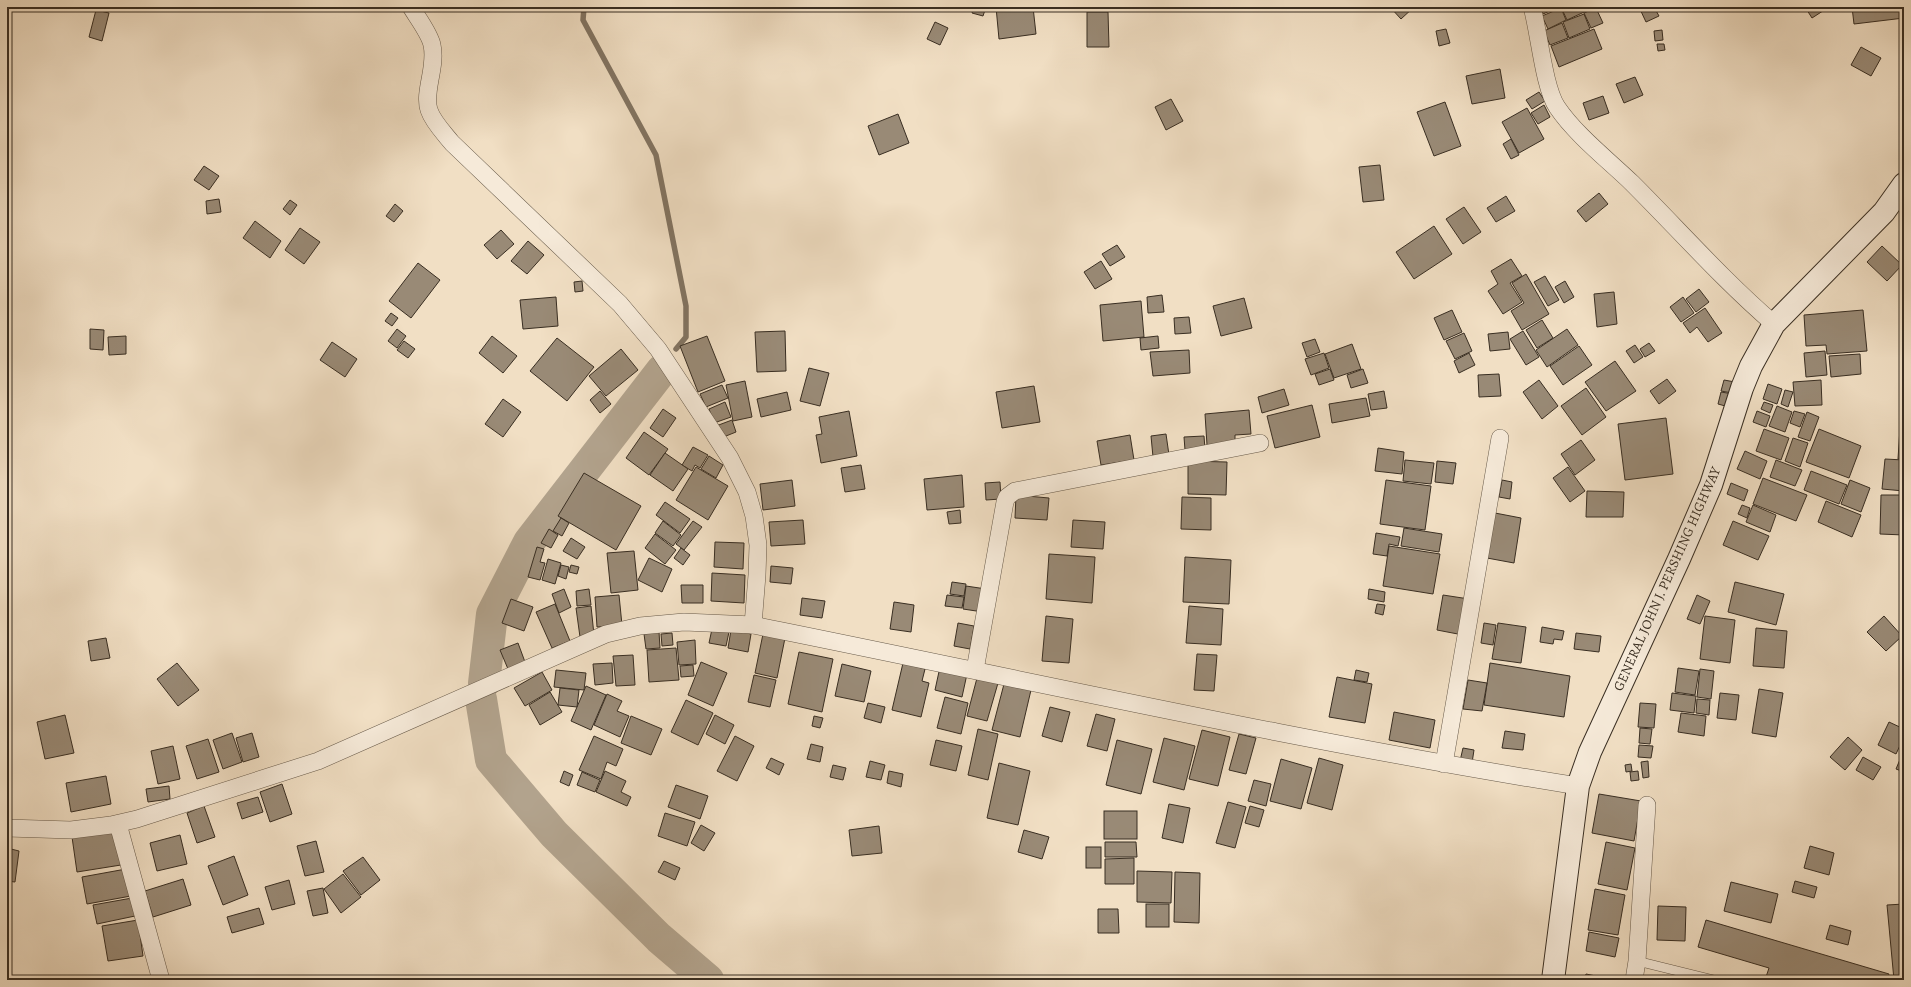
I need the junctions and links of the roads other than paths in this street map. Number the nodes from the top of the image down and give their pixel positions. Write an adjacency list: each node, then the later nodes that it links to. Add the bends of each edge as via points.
1 (411, 7): 7 (street, via 432,44 433,72 428,93 429,110 438,125 452,143 620,304 658,349 730,458 747,492 754,516 758,545 758,575)
2 (1532, 7): 4 (street, via 1549,88 1556,107 1725,280)
3 (1904, 184): 4 (main road, GENERAL JOHN J. PERSHING HIGHWAY, via 1884,212)
4 (1774, 324): 10 (main road, GENERAL JOHN J. PERSHING HIGHWAY, via 1742,388 1711,485 1590,752)
5 (1500, 438): 9 (street)
6 (1260, 443): 8 (street, via 1011,493 1005,502)
7 (753, 624): 8 (street); 12 (street, via 684,622 640,626 606,634 318,761)
8 (975, 670): 9 (street)
9 (1444, 764): 10 (street)
10 (1578, 786): 16 (main road, GENERAL JOHN J. PERSHING HIGHWAY)
11 (1647, 805): 14 (street)
12 (118, 824): 13 (street, via 71,830); 15 (street)
13 (7, 828)
14 (1637, 962): 17 (street); 18 (lane)
15 (161, 980)
16 (1553, 980)
17 (1634, 980)
18 (1714, 980)

